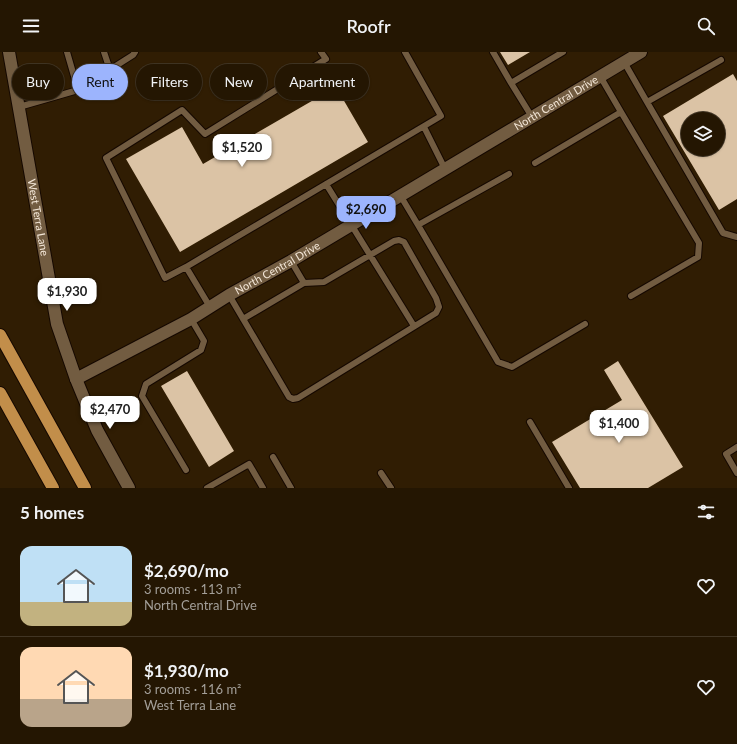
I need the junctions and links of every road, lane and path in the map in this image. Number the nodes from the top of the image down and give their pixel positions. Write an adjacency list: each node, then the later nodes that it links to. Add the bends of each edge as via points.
1 (9, 52): 19 (street, West Terra Lane)
2 (67, 52): 14 (lane)
3 (104, 52): 12 (lane)
4 (135, 52): 13 (lane)
5 (322, 52): 33 (lane, via 326,59 205,134 182,110 106,158 165,278)
6 (405, 52): 22 (lane, via 442,116)
7 (493, 52): 16 (lane)
8 (563, 52): 16 (lane)
9 (641, 52): 11 (street, North Central Drive)
10 (721, 60): 18 (lane)
11 (624, 62): 15 (street, North Central Drive); 18 (lane)
12 (108, 64)
13 (119, 64)
14 (72, 69)
15 (600, 76): 20 (lane); 21 (street, North Central Drive)
16 (511, 83): 21 (lane)
17 (72, 92): 19 (lane)
18 (647, 102): 30 (lane, via 723,233)
19 (19, 107): 43 (street, West Terra Lane, via 57,324)
20 (622, 112): 23 (lane); 36 (lane, via 699,243 698,257)
21 (532, 117): 24 (street, North Central Drive)
22 (424, 127): 24 (lane); 26 (lane)
23 (535, 163)
24 (445, 168): 27 (street, North Central Drive)
25 (508, 174): 29 (lane)
26 (326, 184): 28 (lane); 33 (lane)
27 (400, 195): 28 (street, North Central Drive); 29 (lane)
28 (351, 225): 31 (lane); 32 (street, North Central Drive)
29 (418, 225): 40 (lane, via 498,362 512,367)
30 (737, 237)
31 (369, 255): 34 (lane, via 324,282); 41 (lane); 41 (lane, via 394,241 404,242 439,307 436,313)
32 (291, 261): 34 (lane); 35 (street, North Central Drive)
33 (186, 267): 37 (lane)
34 (304, 283): 39 (lane)
35 (229, 295): 37 (street, North Central Drive); 39 (lane)
36 (631, 296)
37 (210, 307): 38 (street, North Central Drive)
38 (191, 319): 43 (street, North Central Drive); 48 (lane, via 204,341 201,350 146,384 142,396)
39 (243, 319): 41 (lane, via 289,397 293,399)
40 (585, 324)
41 (414, 326)
42 (0, 335): 52 (highway)
43 (76, 379): 53 (street, West Terra Lane, via 97,430)
44 (0, 393): 51 (highway)
45 (530, 422): 58 (lane)
46 (737, 447): 50 (lane, via 726,454)
47 (273, 457): 56 (lane)
48 (186, 470)
49 (381, 473): 57 (lane)
50 (737, 473)
51 (53, 488)
52 (85, 488)
53 (129, 488)
54 (208, 488): 55 (lane, via 249,464)
55 (263, 488)
56 (291, 488)
57 (390, 488)
58 (569, 488)

